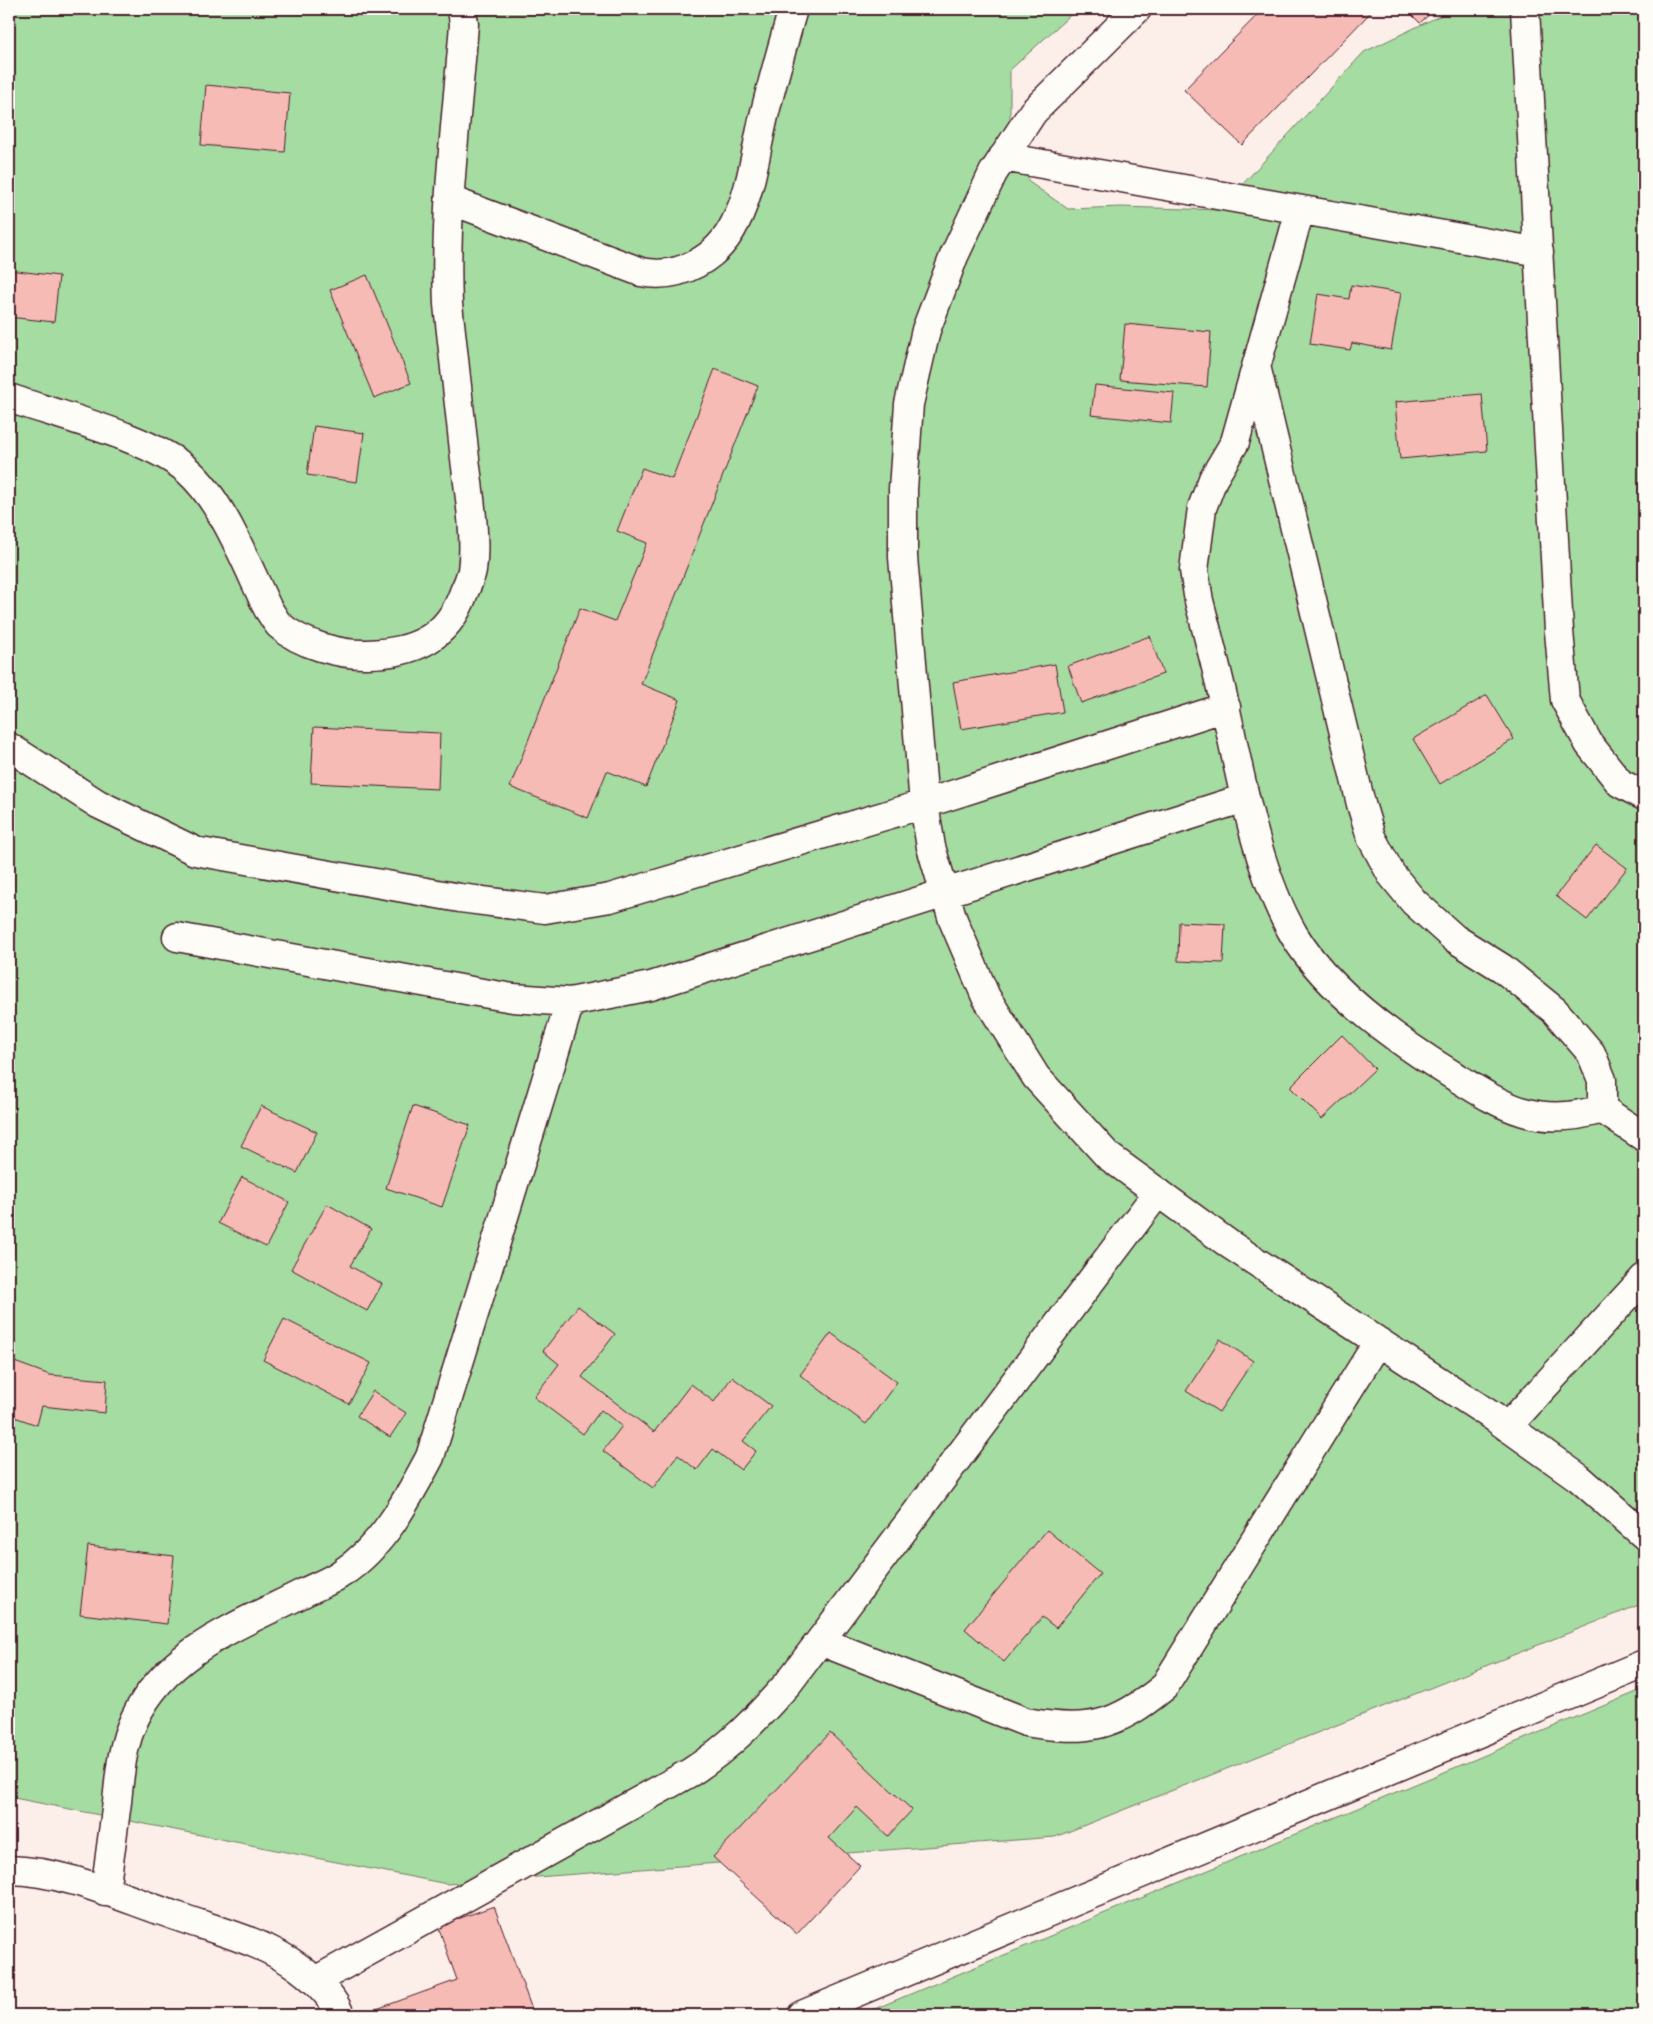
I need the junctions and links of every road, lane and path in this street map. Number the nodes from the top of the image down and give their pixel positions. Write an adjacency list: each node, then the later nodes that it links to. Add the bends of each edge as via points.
1 (462, 9): 6 (street, via 464,24)
2 (793, 9): 6 (street, via 736,223 713,253 699,262 674,272 641,272)
3 (1137, 9): 5 (street, via 1033,112)
4 (1525, 9): 8 (street)
5 (1003, 157): 7 (street); 15 (street, via 954,256 926,330 909,404 903,489 903,557)
6 (450, 200): 10 (street, via 446,270 448,304 472,524 472,571 459,607 445,627 424,642 405,650 363,654 326,648 298,637 279,624 268,609 217,505 188,470 133,440)
7 (1300, 210): 8 (street); 9 (street)
8 (1539, 252): 13 (street, via 1565,700 1589,744 1620,782)
9 (1256, 368): 11 (street, via 1235,442 1213,479 1202,508 1194,570); 19 (street, via 1371,837 1391,874 1414,902 1454,938 1502,968 1555,1011 1591,1054 1602,1080)
10 (9, 398)
11 (1226, 707): 14 (street); 15 (street)
12 (9, 747): 15 (street, via 98,804 194,851 460,898 545,909 610,898)
13 (1644, 796)
14 (1245, 798): 16 (street); 19 (street, via 1274,894 1294,935 1321,970 1360,1010 1422,1056 1499,1104 1528,1114 1555,1117)
15 (924, 804): 16 (street, via 931,847)
16 (945, 892): 18 (street, via 651,986); 21 (street, via 953,920 986,997 1036,1077 1108,1156)
17 (177, 937): 18 (street, via 476,992)
18 (570, 1002): 29 (street, via 430,1457 409,1496 368,1553 341,1574 200,1646 174,1666 156,1688 136,1716 124,1746)
19 (1602, 1109): 20 (street)
20 (1644, 1137)
21 (1158, 1192): 23 (street, via 1229,1244); 26 (street)
22 (1644, 1278): 24 (street)
23 (1378, 1342): 24 (street); 26 (street, via 1164,1687 1140,1707 1112,1722 1084,1727 1058,1728 1026,1722)
24 (1507, 1427): 25 (street, via 1580,1478)
25 (1644, 1535)
26 (820, 1642): 30 (street, via 755,1722 722,1751 691,1772)
27 (1644, 1664): 32 (street)
28 (9, 1870): 29 (street, via 31,1870)
29 (105, 1892): 30 (street, via 261,1946 297,1966)
30 (315, 1981): 31 (street)
31 (340, 2015)
32 (802, 2015)

